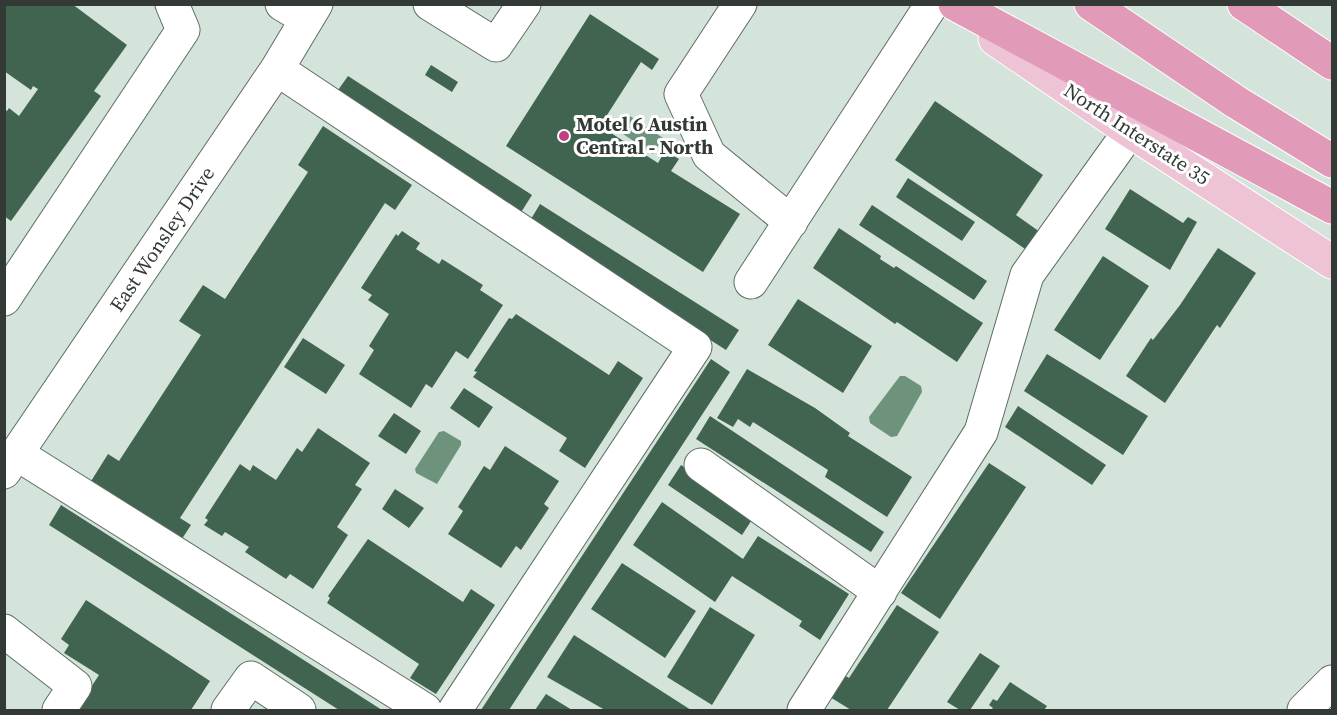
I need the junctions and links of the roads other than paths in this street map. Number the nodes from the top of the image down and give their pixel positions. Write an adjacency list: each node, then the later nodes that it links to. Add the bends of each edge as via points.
1 (172, 4): 21 (street, via 183,30)
2 (430, 4): 3 (street, via 496,45)
3 (524, 4)
4 (740, 4): 18 (street, via 681,94 709,155)
5 (932, 4): 18 (street)
6 (944, 4): 14 (main road, North Interstate 35)
7 (955, 4): 17 (highway)
8 (1091, 4): 13 (highway)
9 (1244, 4): 11 (highway)
10 (302, 9): 12 (street, East Wonsley Drive)
11 (1332, 63)
12 (277, 69): 22 (street, East Wonsley Drive); 32 (street, via 695,347)
13 (1236, 102): 15 (highway); 16 (highway)
14 (1130, 131): 19 (main road, North Interstate 35); 24 (street, via 1028,275 981,432)
15 (1332, 161)
16 (1332, 185)
17 (1332, 207)
18 (791, 222): 20 (street)
19 (1332, 262)
20 (751, 282)
21 (4, 299)
22 (11, 463): 31 (street)
23 (701, 465): 24 (street)
24 (880, 592): 33 (street)
25 (4, 631): 28 (street, via 75,686)
26 (1332, 682): 27 (street)
27 (1308, 709)
28 (60, 711)
29 (228, 711): 30 (street, via 251,678)
30 (299, 711)
31 (425, 711)
32 (455, 711)
33 (804, 711)

